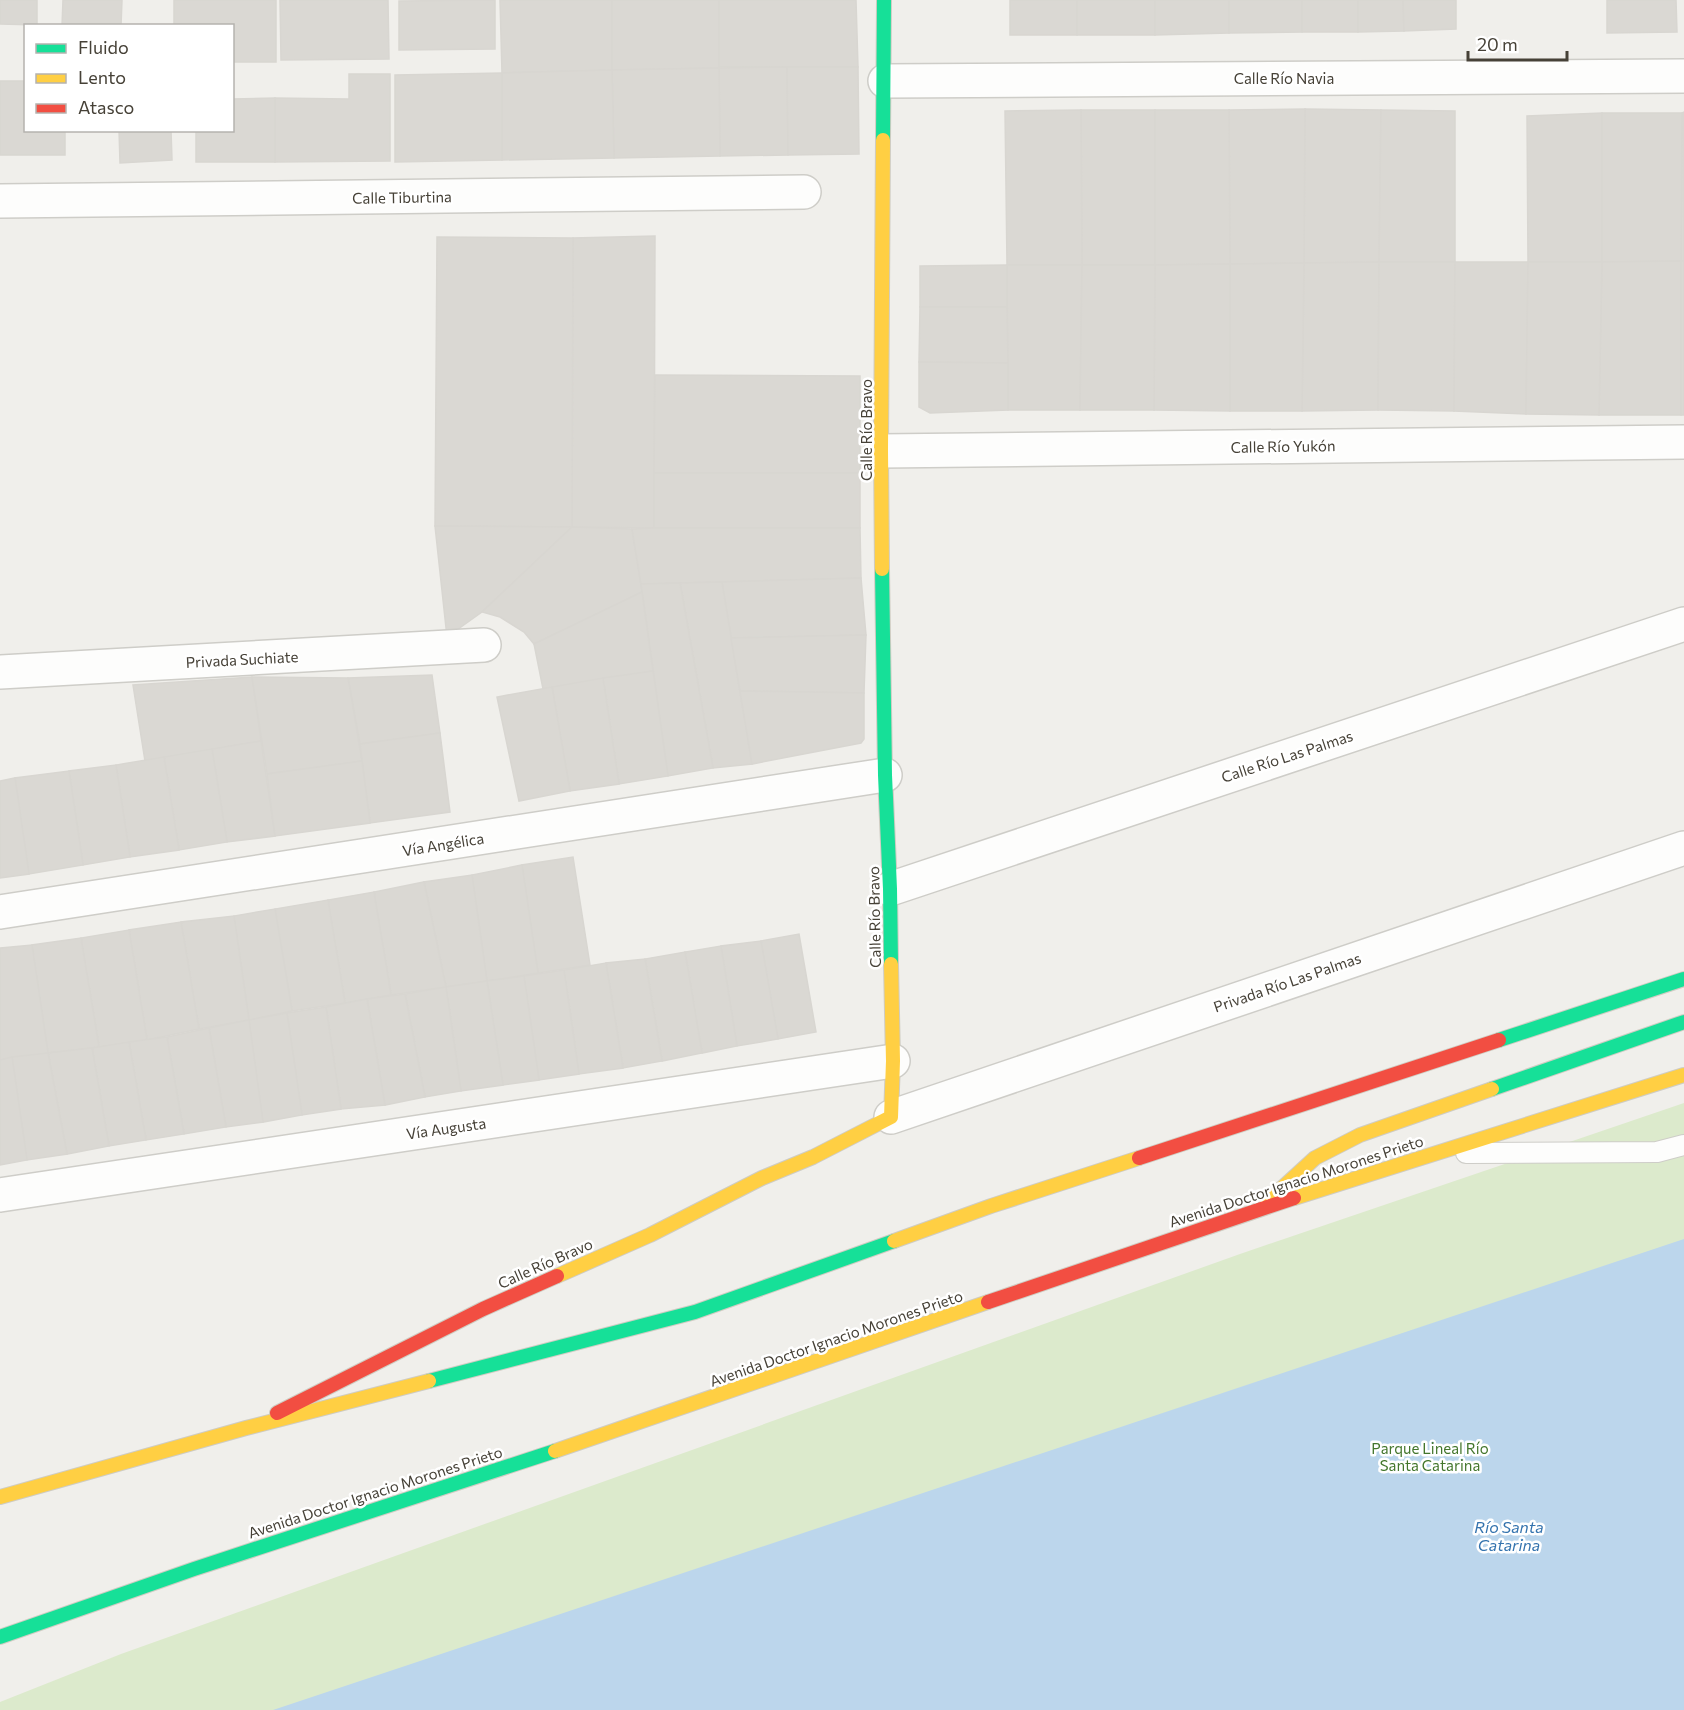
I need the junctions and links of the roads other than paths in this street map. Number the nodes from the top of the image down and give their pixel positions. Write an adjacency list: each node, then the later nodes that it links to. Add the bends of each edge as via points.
1 (884, 0): 3 (main road, Calle Río Bravo)
2 (1684, 76): 3 (street, Calle Río Navia)
3 (885, 81): 7 (main road, Calle Río Bravo)
4 (804, 192): 5 (street, Calle Tiburtina)
5 (0, 201)
6 (1684, 442): 7 (street, Calle Río Yukón)
7 (881, 451): 11 (main road, Calle Río Bravo)
8 (1684, 624): 13 (street, Calle Río Las Palmas)
9 (484, 645): 10 (street, Privada Suchiate)
10 (0, 672)
11 (885, 775): 13 (main road, Calle Río Bravo); 14 (street, Vía Angélica)
12 (1684, 848): 19 (street, Privada Río Las Palmas)
13 (890, 889): 17 (main road, Calle Río Bravo)
14 (0, 912)
15 (1684, 979): 24 (main road, via 991,1206 695,1312)
16 (1684, 1022): 23 (main road, via 1360,1135 1315,1158)
17 (892, 1061): 19 (main road, Calle Río Bravo); 22 (street, Vía Augusta)
18 (1684, 1075): 21 (main road, Avenida Doctor Ignacio Morones Prieto)
19 (891, 1117): 24 (main road, Calle Río Bravo, via 650,1235 483,1309)
20 (1684, 1145): 21 (lane, via 1657,1152)
21 (1436, 1153): 23 (main road, Avenida Doctor Ignacio Morones Prieto)
22 (0, 1195)
23 (1261, 1208): 26 (main road, Avenida Doctor Ignacio Morones Prieto, via 607,1434)
24 (246, 1428): 25 (main road)
25 (0, 1497)
26 (0, 1637)

